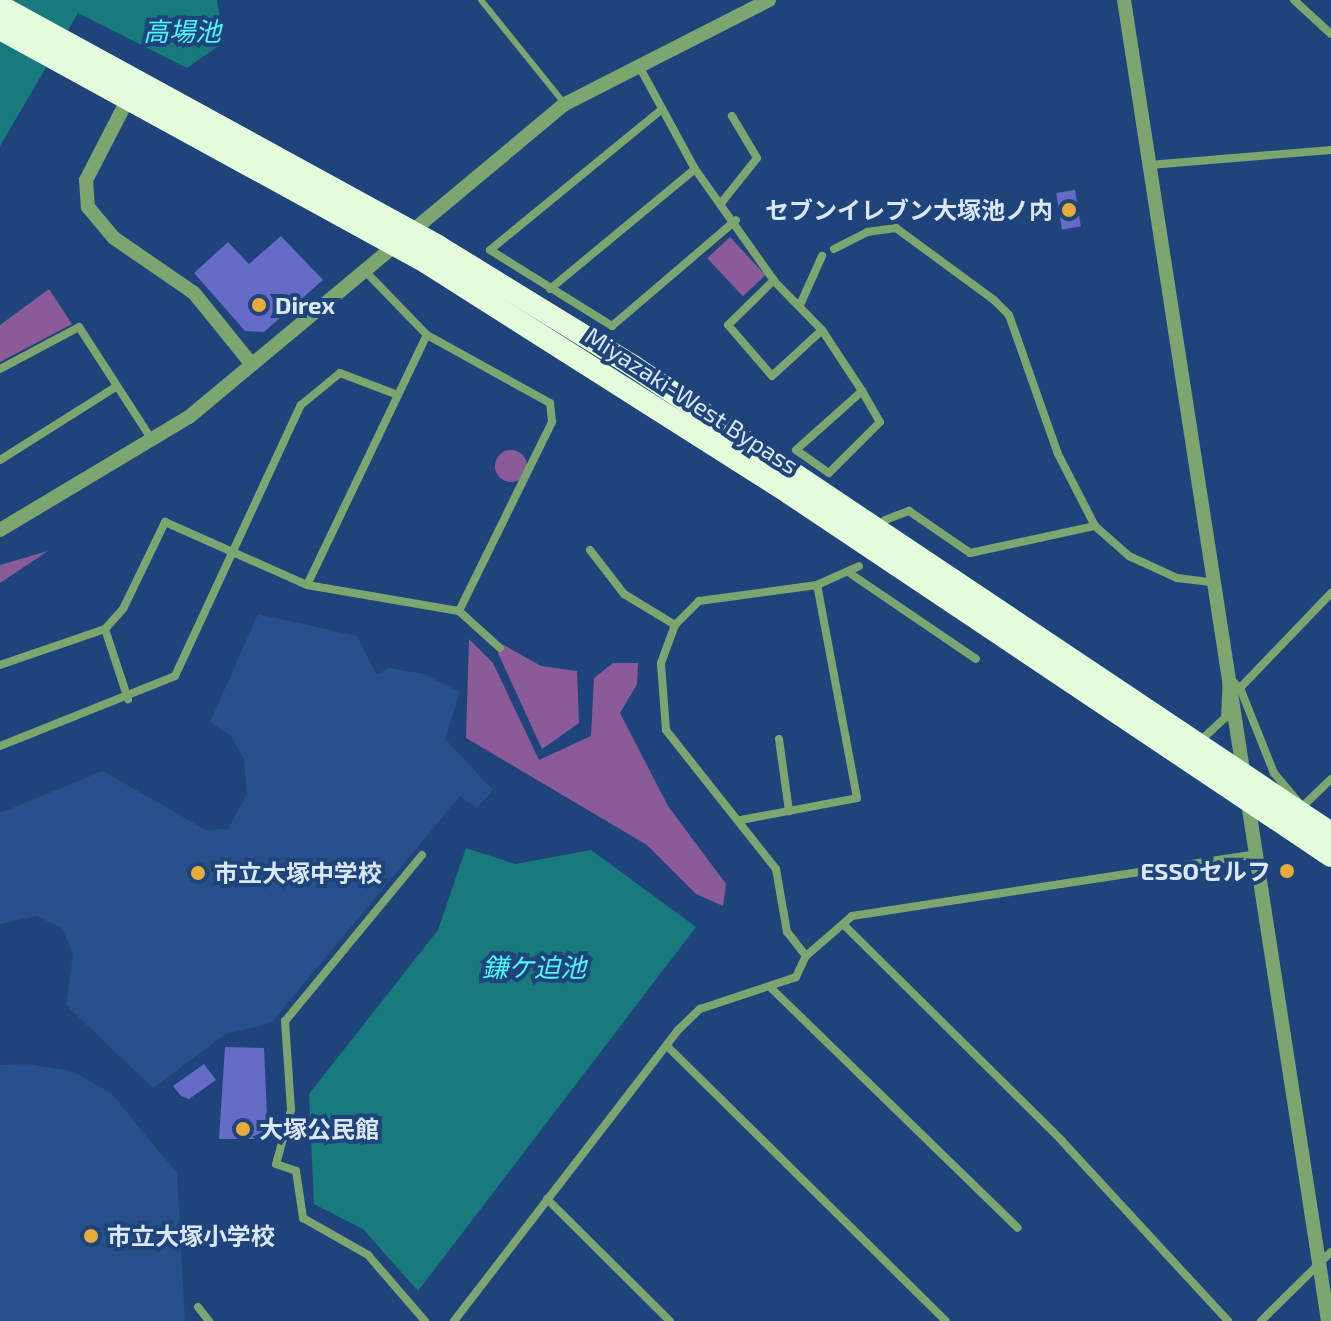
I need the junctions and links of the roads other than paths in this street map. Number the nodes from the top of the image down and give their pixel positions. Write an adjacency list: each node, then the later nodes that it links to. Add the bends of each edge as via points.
1 (481, 0): 11 (lane)
2 (769, 0): 8 (street)
3 (1124, 0): 15 (street)
4 (1294, 0): 7 (street)
5 (0, 6): 9 (highway, Miyazaki-West Bypass)
6 (0, 29): 9 (highway, Miyazaki-West Bypass)
7 (1331, 34)
8 (637, 61): 11 (street); 12 (street)
9 (97, 69): 10 (highway, Miyazaki-West Bypass)
10 (132, 90): 27 (street, via 86,180 88,207 114,238 194,293); 54 (highway, Miyazaki-West Bypass, via 438,246 633,366); 58 (highway, Miyazaki-West Bypass, via 532,329)
11 (565, 104): 21 (street)
12 (661, 110): 16 (street); 23 (street, via 490,250)
13 (732, 116): 17 (street, via 757,158)
14 (1331, 150): 15 (street)
15 (1149, 165): 41 (street)
16 (695, 169): 17 (street); 23 (street)
17 (722, 202): 18 (street)
18 (736, 220): 22 (street); 23 (street, via 612,326)
19 (834, 249): 35 (street, via 867,232 896,228 1009,315 1058,454)
20 (822, 256): 24 (street)
21 (371, 270): 26 (street); 27 (street)
22 (774, 280): 24 (street); 25 (street, via 728,325 772,376)
23 (550, 289)
24 (800, 305): 25 (street)
25 (822, 330): 30 (street)
26 (427, 335): 31 (street); 45 (street, via 550,403 552,422)
27 (249, 361): 32 (street)
28 (0, 369): 29 (street, via 79,327)
29 (117, 386): 32 (street); 33 (street)
30 (862, 391): 30 (street, via 840,411 796,450 829,473 880,422)
31 (395, 394): 38 (street, via 340,373 301,405); 42 (street)
32 (152, 440): 36 (street)
33 (0, 460)
34 (885, 520): 35 (street, via 909,511 970,553)
35 (1095, 526): 41 (street, via 1129,556 1177,578)
36 (0, 530)
37 (590, 550): 46 (street, via 624,594)
38 (236, 556): 42 (street); 47 (street, via 165,522 123,609); 53 (street, via 175,676)
39 (859, 566): 40 (street)
40 (851, 574): 43 (street); 49 (street)
41 (1211, 582): 51 (street)
42 (307, 585): 45 (street)
43 (817, 585): 46 (street, via 699,601); 59 (street, via 857,798)
44 (1331, 593): 52 (street)
45 (459, 611): 48 (street)
46 (675, 625): 60 (street, via 661,663 666,730)
47 (105, 629): 50 (street); 53 (street)
48 (500, 648)
49 (976, 659)
50 (0, 665)
51 (1227, 676): 52 (street); 54 (street, via 1218,731 1194,742); 58 (street)
52 (1240, 688): 61 (street, via 1274,773)
53 (128, 699): 56 (street)
54 (1185, 736): 58 (highway, Miyazaki-West Bypass)
55 (779, 739): 59 (street)
56 (0, 746)
57 (1331, 779): 61 (street)
58 (1245, 788): 61 (highway, Miyazaki-West Bypass); 63 (street); 64 (highway, Miyazaki-West Bypass)
59 (789, 811): 60 (street)
60 (741, 820): 66 (street, via 776,869 787,932)
61 (1316, 821)
62 (422, 855): 75 (street, via 285,1021 291,1110 276,1164 296,1171 303,1218 368,1255)
63 (1252, 855): 65 (street, via 866,913); 72 (street)
64 (1331, 856)
65 (844, 925): 66 (street); 79 (street, via 1062,1141)
66 (806, 956): 67 (street, via 796,977)
67 (771, 988): 68 (street, via 700,1009); 70 (street)
68 (668, 1047): 69 (street); 78 (street)
69 (547, 1199): 76 (street); 77 (street)
70 (1018, 1228)
71 (1331, 1252): 72 (street)
72 (1316, 1263): 80 (street); 81 (street)
73 (198, 1307): 74 (street)
74 (209, 1321)
75 (425, 1321)
76 (454, 1321)
77 (670, 1321)
78 (946, 1321)
79 (1228, 1321)
80 (1261, 1321)
81 (1328, 1321)

